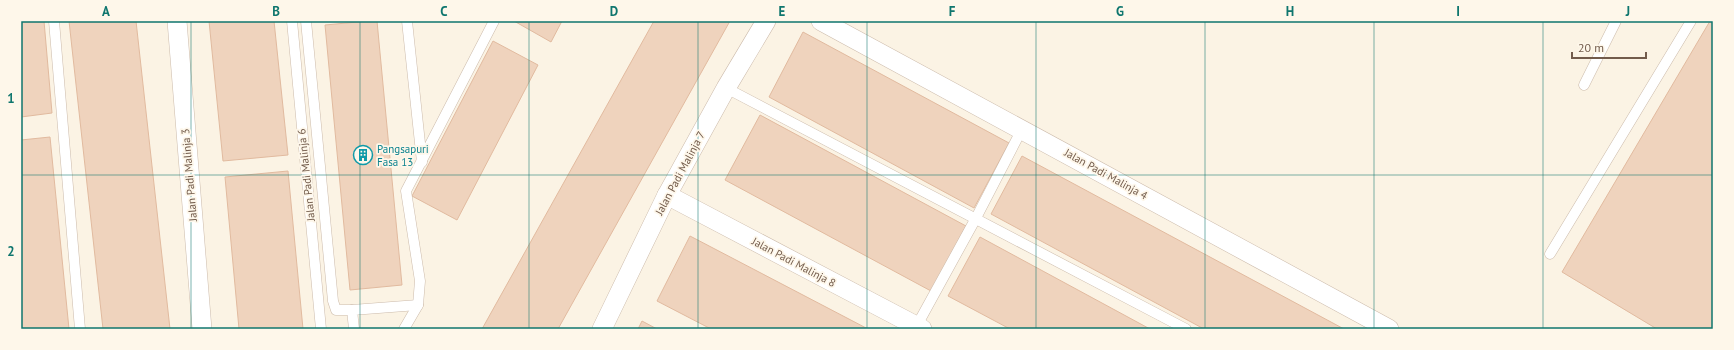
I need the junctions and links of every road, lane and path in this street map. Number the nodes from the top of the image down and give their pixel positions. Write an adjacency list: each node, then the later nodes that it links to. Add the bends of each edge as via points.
1 (54, 21): 21 (lane)
2 (177, 21): 22 (street, Jalan Padi Malinja 3)
3 (292, 21): 23 (lane, Jalan Padi Malinja 6)
4 (306, 21): 19 (lane, via 333,301 336,310)
5 (407, 21): 14 (lane)
6 (494, 21): 14 (lane)
7 (766, 21): 12 (street, Jalan Padi Malinja 7)
8 (821, 21): 13 (street, Jalan Padi Malinja 4)
9 (1616, 21): 11 (lane)
10 (1691, 21): 17 (lane)
11 (1584, 86)
12 (726, 88): 15 (street, Jalan Padi Malinja 7); 16 (lane)
13 (1022, 129): 16 (lane); 28 (street, Jalan Padi Malinja 4)
14 (422, 162): 18 (lane, via 406,191 420,281)
15 (667, 195): 20 (street, Jalan Padi Malinja 8); 26 (street, Jalan Padi Malinja 7)
16 (976, 218): 20 (lane); 27 (lane)
17 (1550, 254)
18 (418, 305): 19 (lane); 25 (lane)
19 (352, 310): 24 (lane)
20 (918, 328)
21 (80, 329)
22 (202, 329)
23 (321, 329)
24 (354, 329)
25 (404, 329)
26 (602, 329)
27 (1186, 329)
28 (1390, 329)

